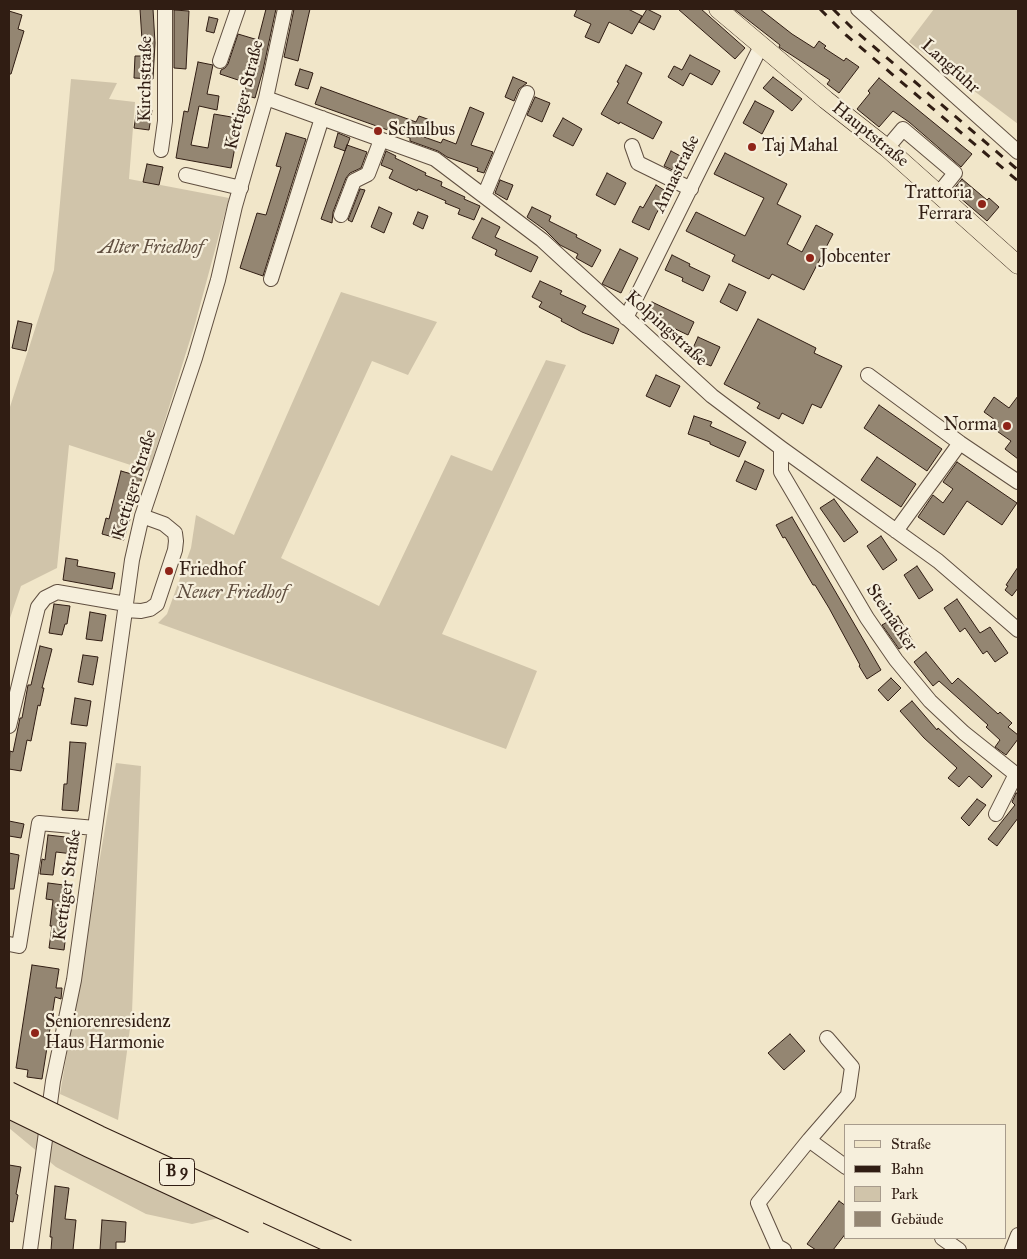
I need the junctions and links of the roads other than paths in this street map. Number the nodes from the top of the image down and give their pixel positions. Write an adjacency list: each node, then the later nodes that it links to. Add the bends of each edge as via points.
1 (165, 9): 14 (street, Kirchstraße, via 165,121)
2 (238, 9): 7 (street)
3 (285, 9): 9 (street, Kettiger Straße)
4 (718, 9): 6 (main road, Hauptstraße)
5 (858, 9): 15 (street, Langfuhr)
6 (761, 46): 13 (main road, Hauptstraße); 18 (street, Annastraße)
7 (220, 61)
8 (527, 93): 20 (street)
9 (266, 98): 10 (street, Kolpingstraße); 17 (street, Kettiger Straße)
10 (322, 118): 11 (street, Kolpingstraße); 23 (street)
11 (382, 140): 20 (street, Kolpingstraße, via 435,159); 21 (street, via 368,174 354,181)
12 (632, 146): 18 (street, via 638,163)
13 (887, 148): 19 (main road, Hauptstraße); 19 (street, via 903,129 956,173)
14 (161, 150)
15 (1018, 152)
16 (186, 175): 17 (street)
17 (241, 188): 29 (street, Kettiger Straße, via 198,350)
18 (691, 189): 24 (street, Annastraße)
19 (939, 193): 22 (main road, Hauptstraße)
20 (484, 196): 24 (street, Kolpingstraße, via 542,240)
21 (341, 215)
22 (1018, 265)
23 (271, 279)
24 (626, 318): 27 (street, Kolpingstraße, via 712,396)
25 (868, 375): 26 (street)
26 (960, 443): 28 (street); 30 (street)
27 (781, 448): 30 (street, Kolpingstraße); 34 (street, Steinacker, via 781,472 867,618 896,660 930,701)
28 (1018, 482)
29 (142, 516): 31 (street, Kettiger Straße); 31 (street, via 164,524 175,533 175,550 157,604 150,610 141,611)
30 (896, 531): 32 (street, Kolpingstraße, via 938,561)
31 (125, 607): 33 (street, via 57,592 45,598 38,607); 36 (street, Kettiger Straße)
32 (1018, 630)
33 (9, 726)
34 (1017, 775): 35 (street)
35 (996, 814)
36 (95, 828): 37 (street, via 39,823 20,946); 44 (street, Kettiger Straße, via 74,980 53,1081)
37 (9, 944)
38 (826, 1038): 41 (street, via 852,1067 848,1095)
39 (9, 1092): 46 (highway, B 9, bridge)
40 (9, 1108): 45 (highway, B 9, bridge)
41 (809, 1140): 42 (street); 47 (street, via 758,1203 777,1246)
42 (844, 1166)
43 (943, 1239): 48 (street)
44 (30, 1250)
45 (313, 1250)
46 (346, 1250)
47 (784, 1250)
48 (959, 1250)

